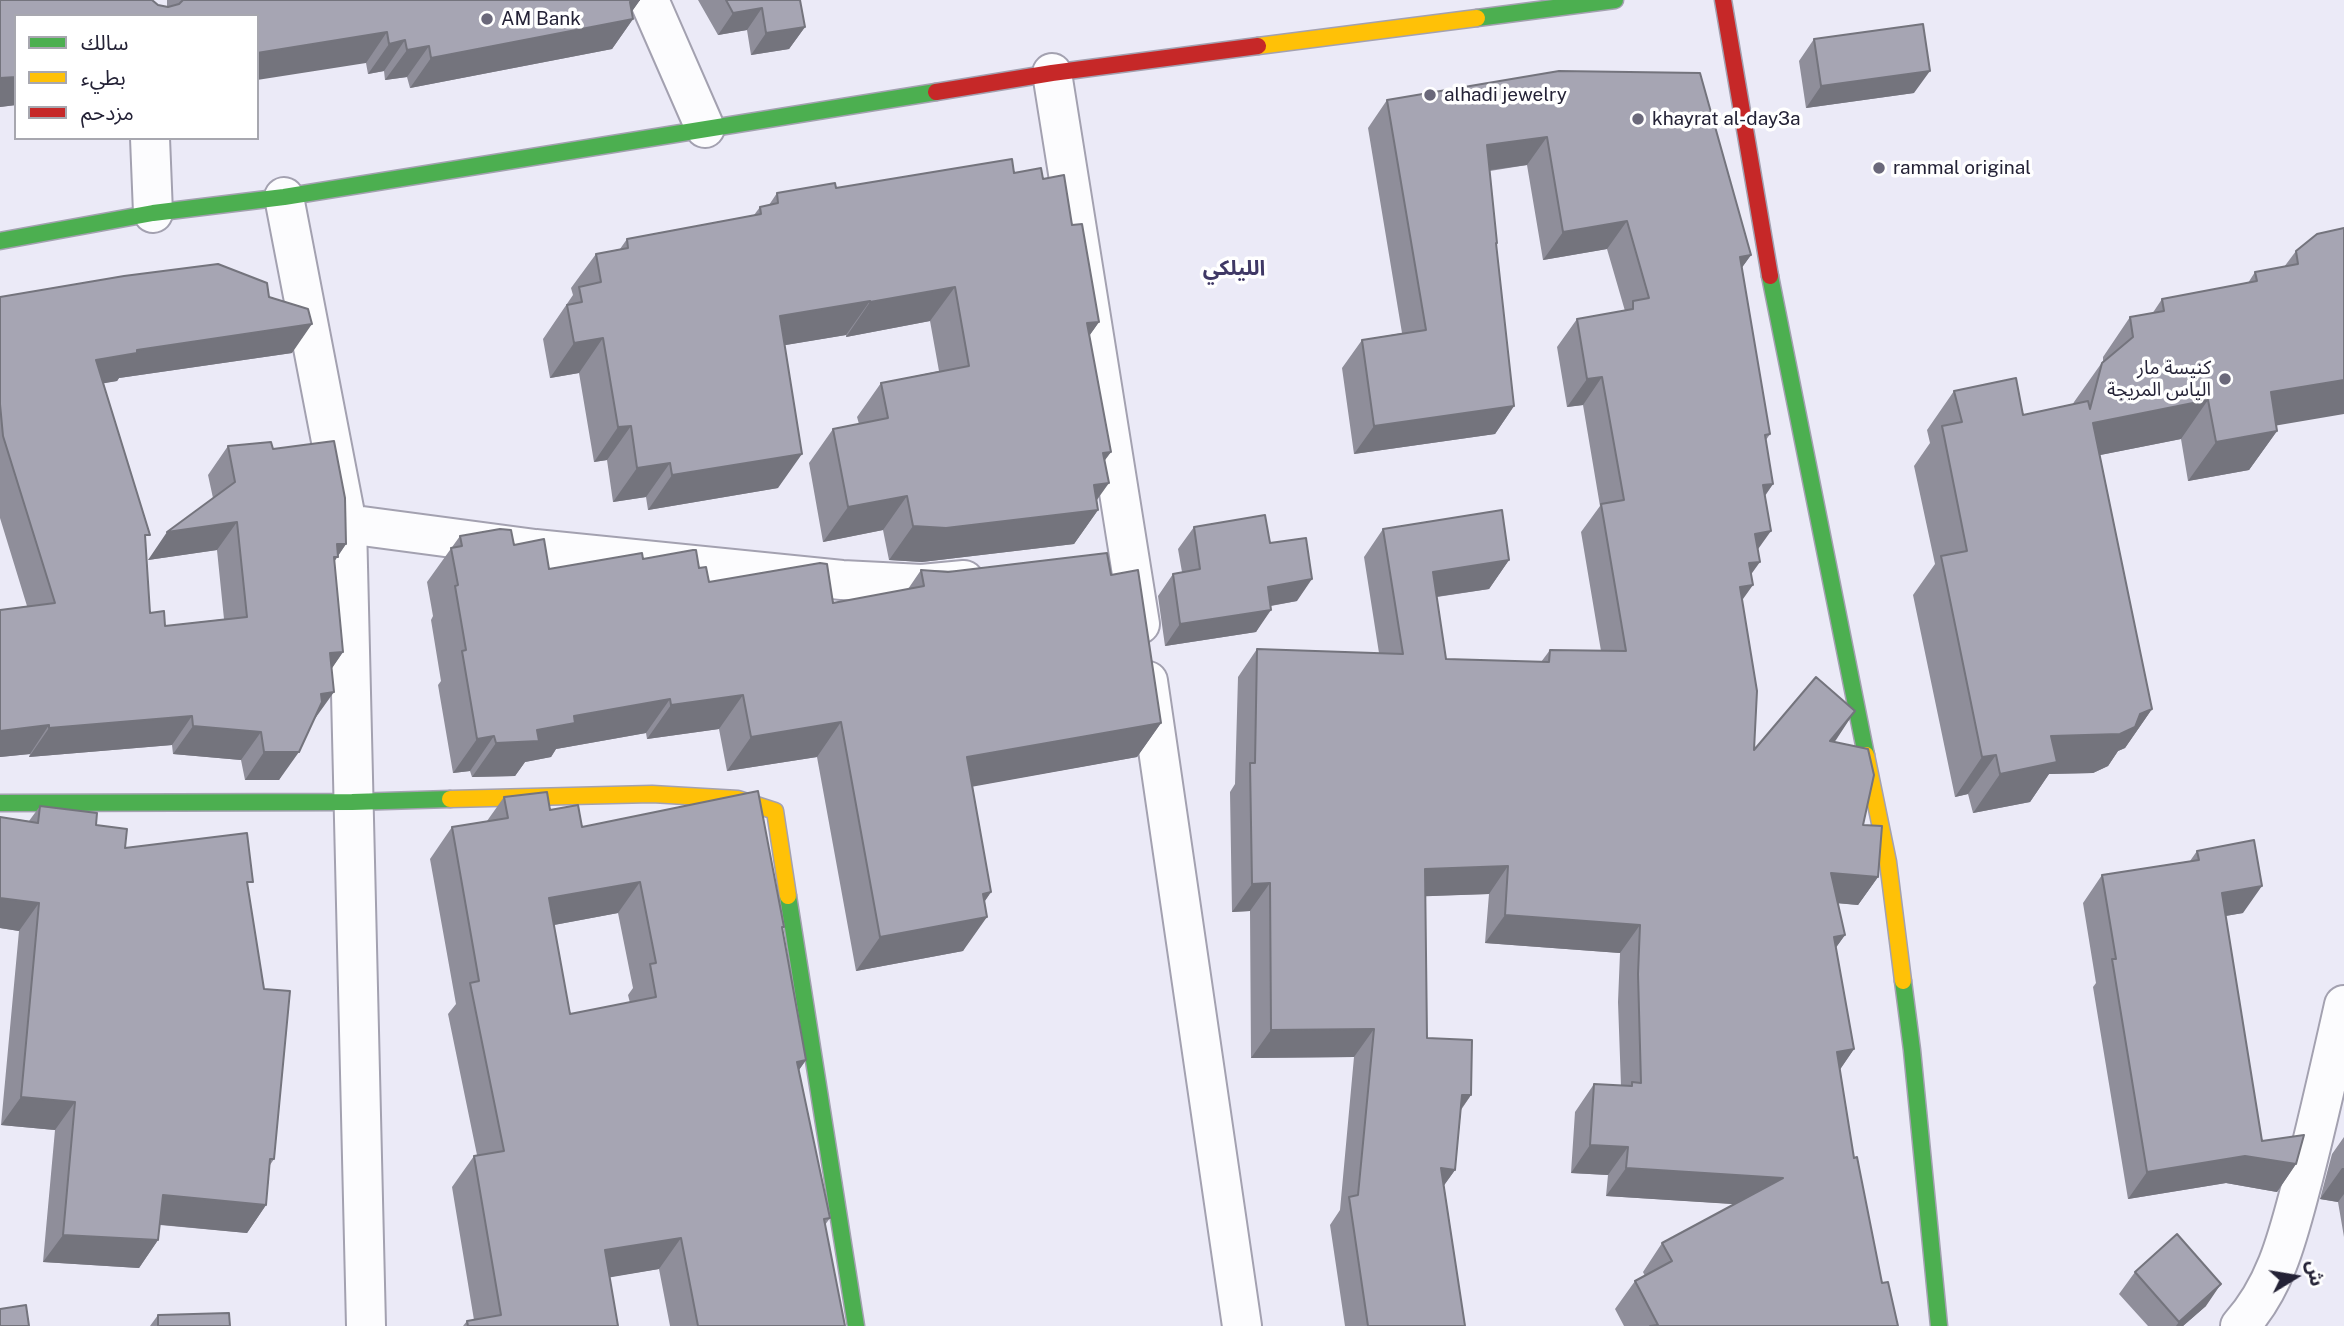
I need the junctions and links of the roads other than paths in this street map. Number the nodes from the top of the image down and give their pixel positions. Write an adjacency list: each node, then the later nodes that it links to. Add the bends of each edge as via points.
1 (649, 0): 5 (street)
2 (1615, 0): 4 (street)
3 (1723, 0): 20 (street, via 1770,276 1888,862)
4 (1052, 74): 5 (street); 11 (street)
5 (705, 128): 7 (street)
6 (150, 140): 8 (street)
7 (284, 197): 8 (street); 10 (street)
8 (153, 213): 9 (street)
9 (0, 241)
10 (347, 524): 13 (street, via 535,549 842,580 922,584); 14 (street)
11 (1130, 559): 12 (street); 19 (street)
12 (1090, 564)
13 (996, 577)
14 (352, 802): 15 (street); 17 (street); 18 (street, via 652,794 738,799 775,811)
15 (0, 803)
16 (2344, 1005): 21 (street, via 2281,1259 2253,1312)
17 (366, 1326)
18 (856, 1326)
19 (1242, 1326)
20 (1939, 1326)
21 (2240, 1326)

